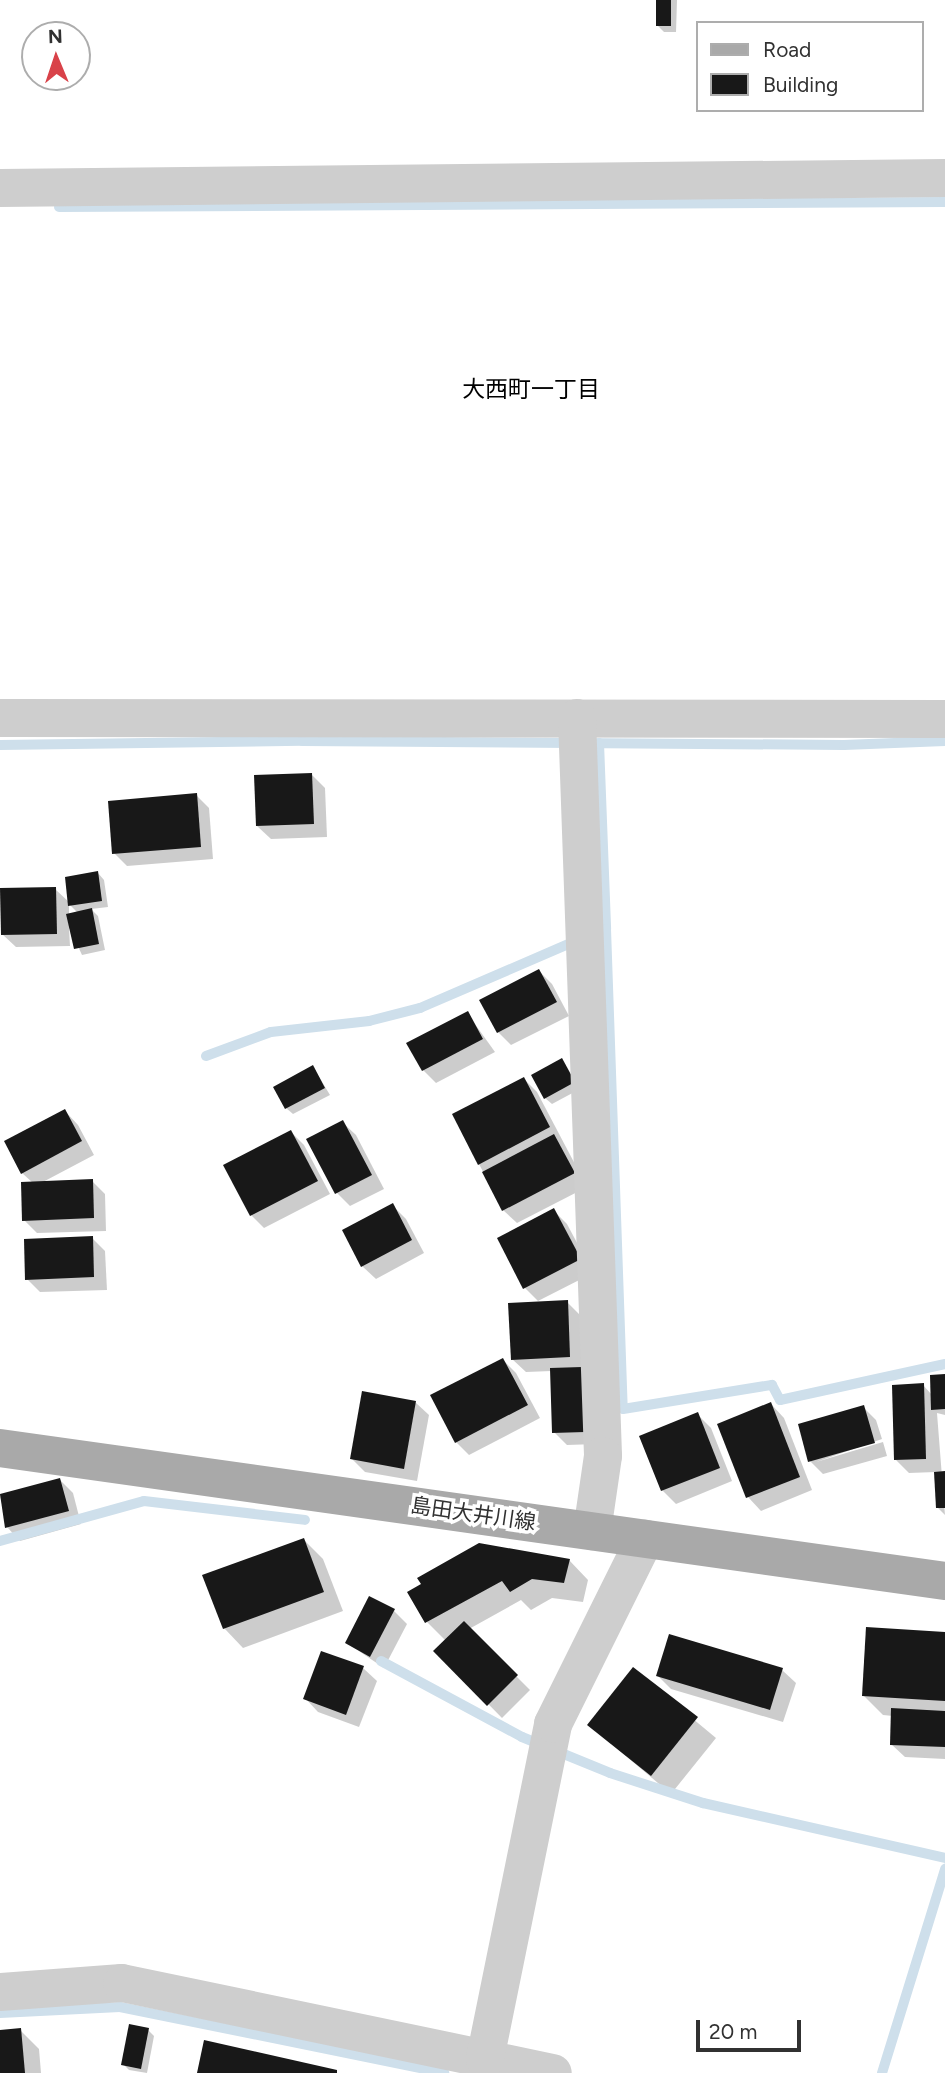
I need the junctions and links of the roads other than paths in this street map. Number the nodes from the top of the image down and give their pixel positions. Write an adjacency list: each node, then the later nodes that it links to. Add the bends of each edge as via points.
1 (945, 178): 2 (street)
2 (0, 188)
3 (0, 718): 4 (street)
4 (577, 718): 5 (street); 7 (street, via 603,1456)
5 (945, 719)
6 (0, 1448): 7 (main road, 島田大井川線)
7 (592, 1531): 8 (main road, 島田大井川線)
8 (645, 1539): 9 (main road, 島田大井川線); 12 (street, via 553,1724)
9 (945, 1581)
10 (0, 1992): 11 (street, via 122,1983)
11 (406, 2058): 12 (street)
12 (485, 2059): 13 (street)
13 (553, 2073)

